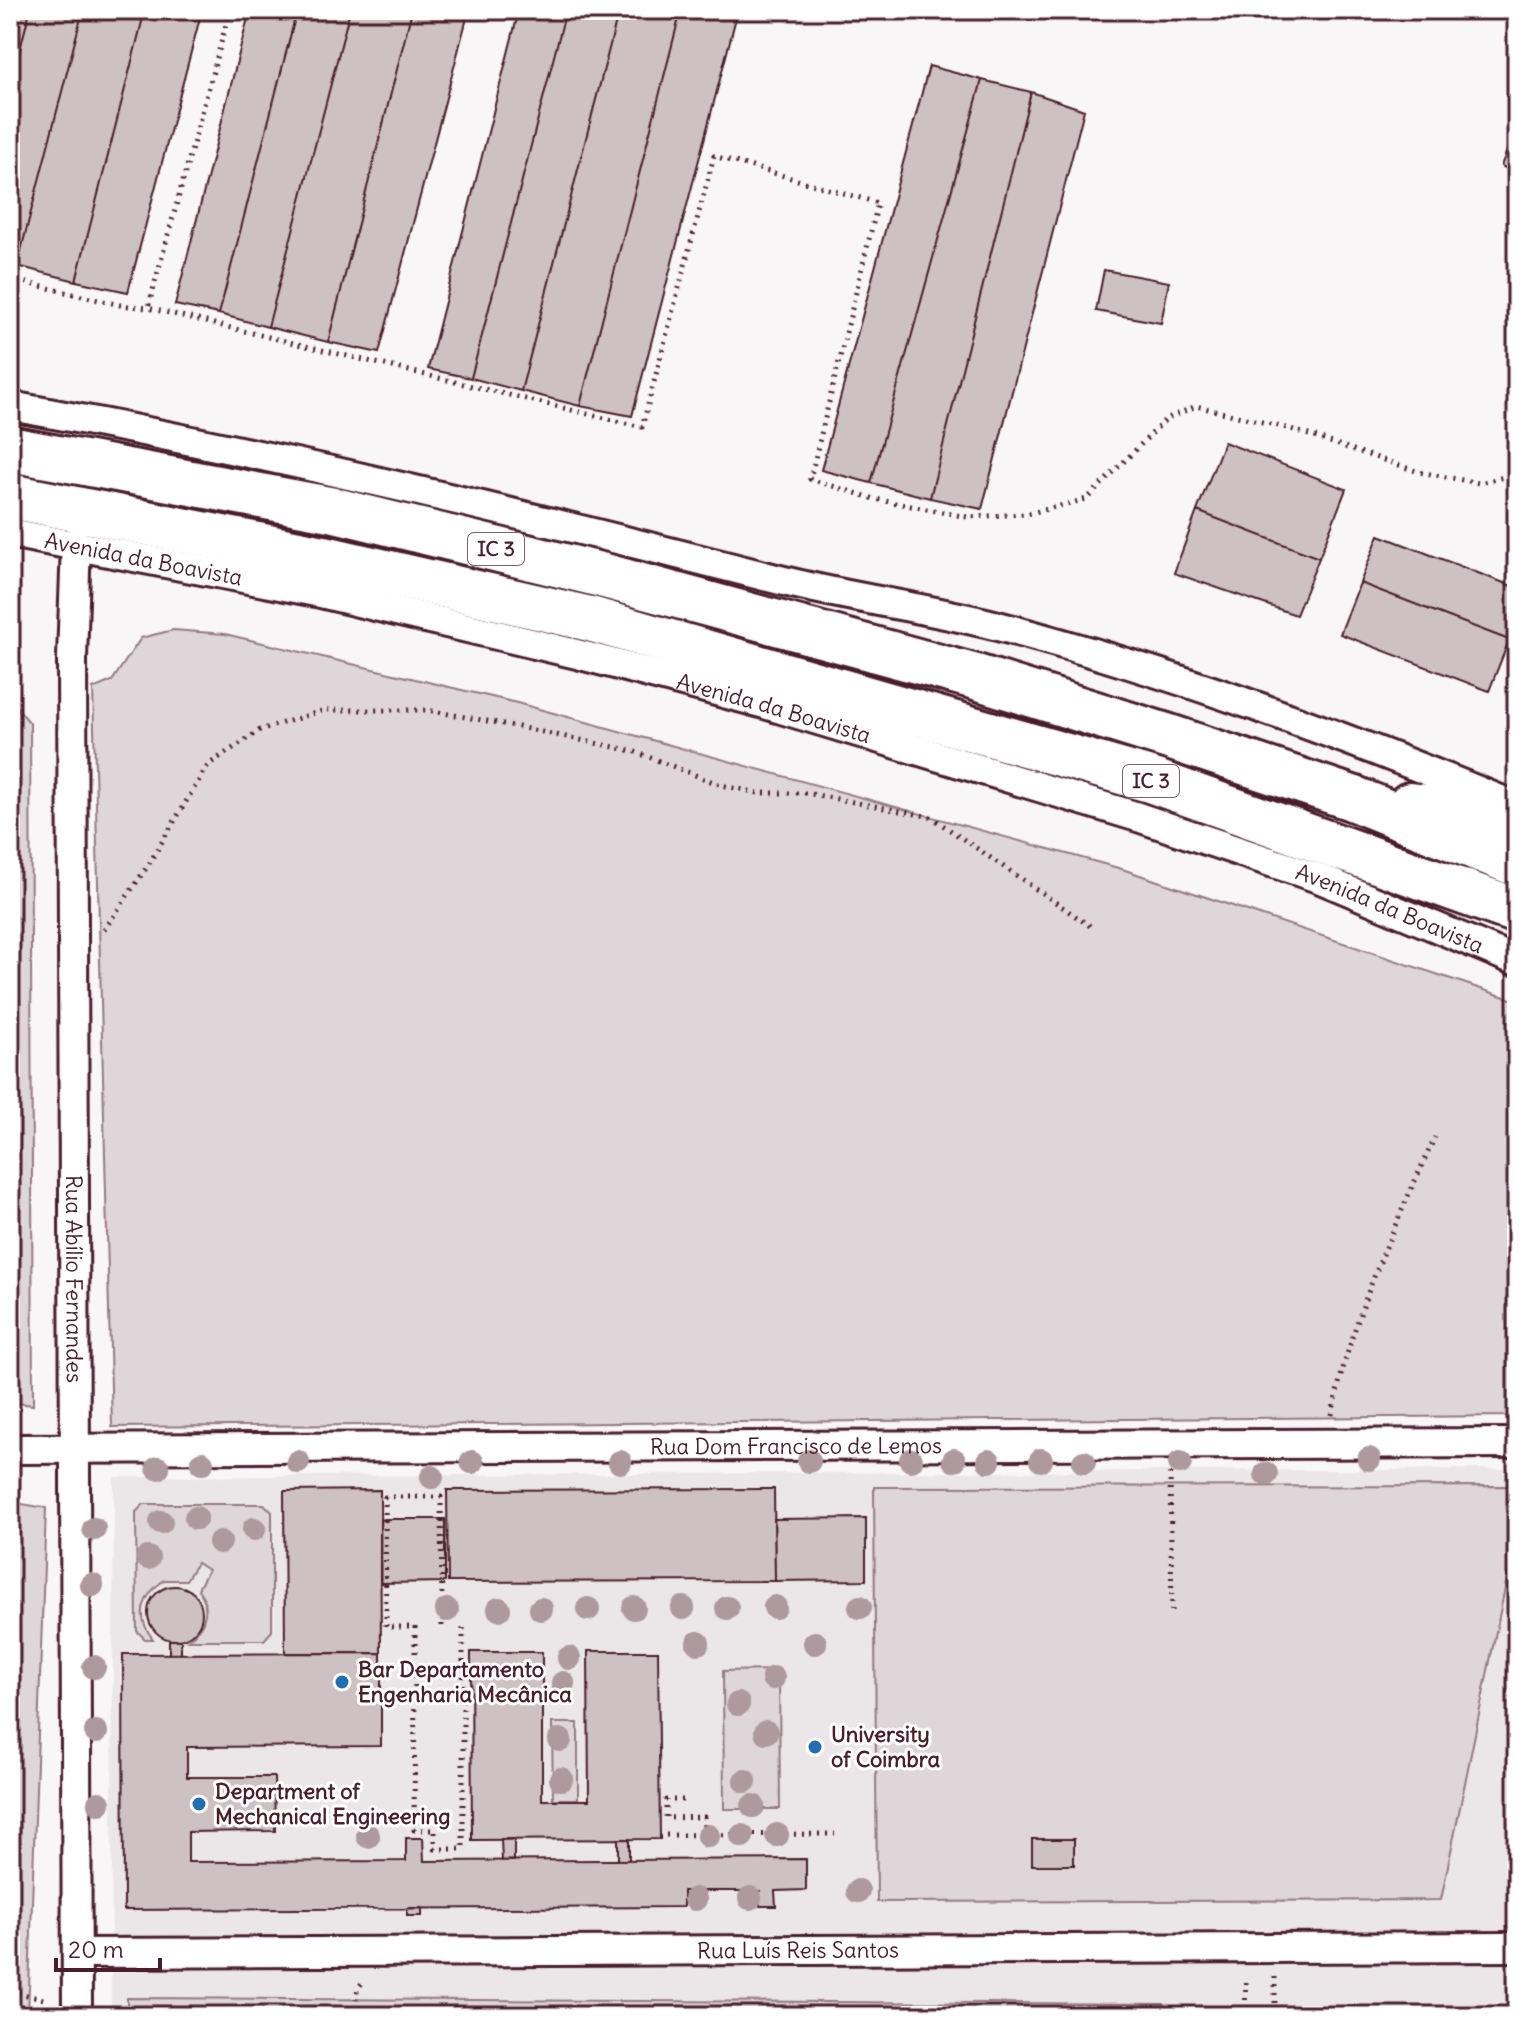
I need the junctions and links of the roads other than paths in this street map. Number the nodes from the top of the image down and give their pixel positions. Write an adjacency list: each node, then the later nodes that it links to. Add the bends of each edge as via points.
1 (10, 406): 7 (street, via 343,473 800,585 993,625 1370,746)
2 (10, 449): 6 (highway, IC 3, via 335,510 601,575 976,677)
3 (10, 496): 8 (highway, Avenida da Boavista / IC 3, via 324,558 590,619 1150,780)
4 (10, 533): 5 (street, Avenida da Boavista)
5 (76, 543): 12 (street, Avenida da Boavista, via 316,592 765,704 1321,879); 14 (street, Rua Abílio Fernandes)
6 (1352, 798): 7 (highway, via 1474,812); 9 (highway, IC 3)
7 (1516, 811)
8 (1336, 846): 10 (highway, Avenida da Boavista / IC 3); 11 (highway, via 1396,888)
9 (1517, 864)
10 (1517, 911)
11 (1517, 943)
12 (1517, 961)
13 (1517, 1443): 14 (street, Rua Dom Francisco de Lemos)
14 (74, 1448): 15 (street, Rua Dom Francisco de Lemos); 17 (street, Rua Abílio Fernandes)
15 (10, 1449)
16 (1517, 1947): 17 (street, Rua Luís Reis Santos)
17 (78, 1953): 18 (street, Rua Abílio Fernandes)
18 (77, 2016)

